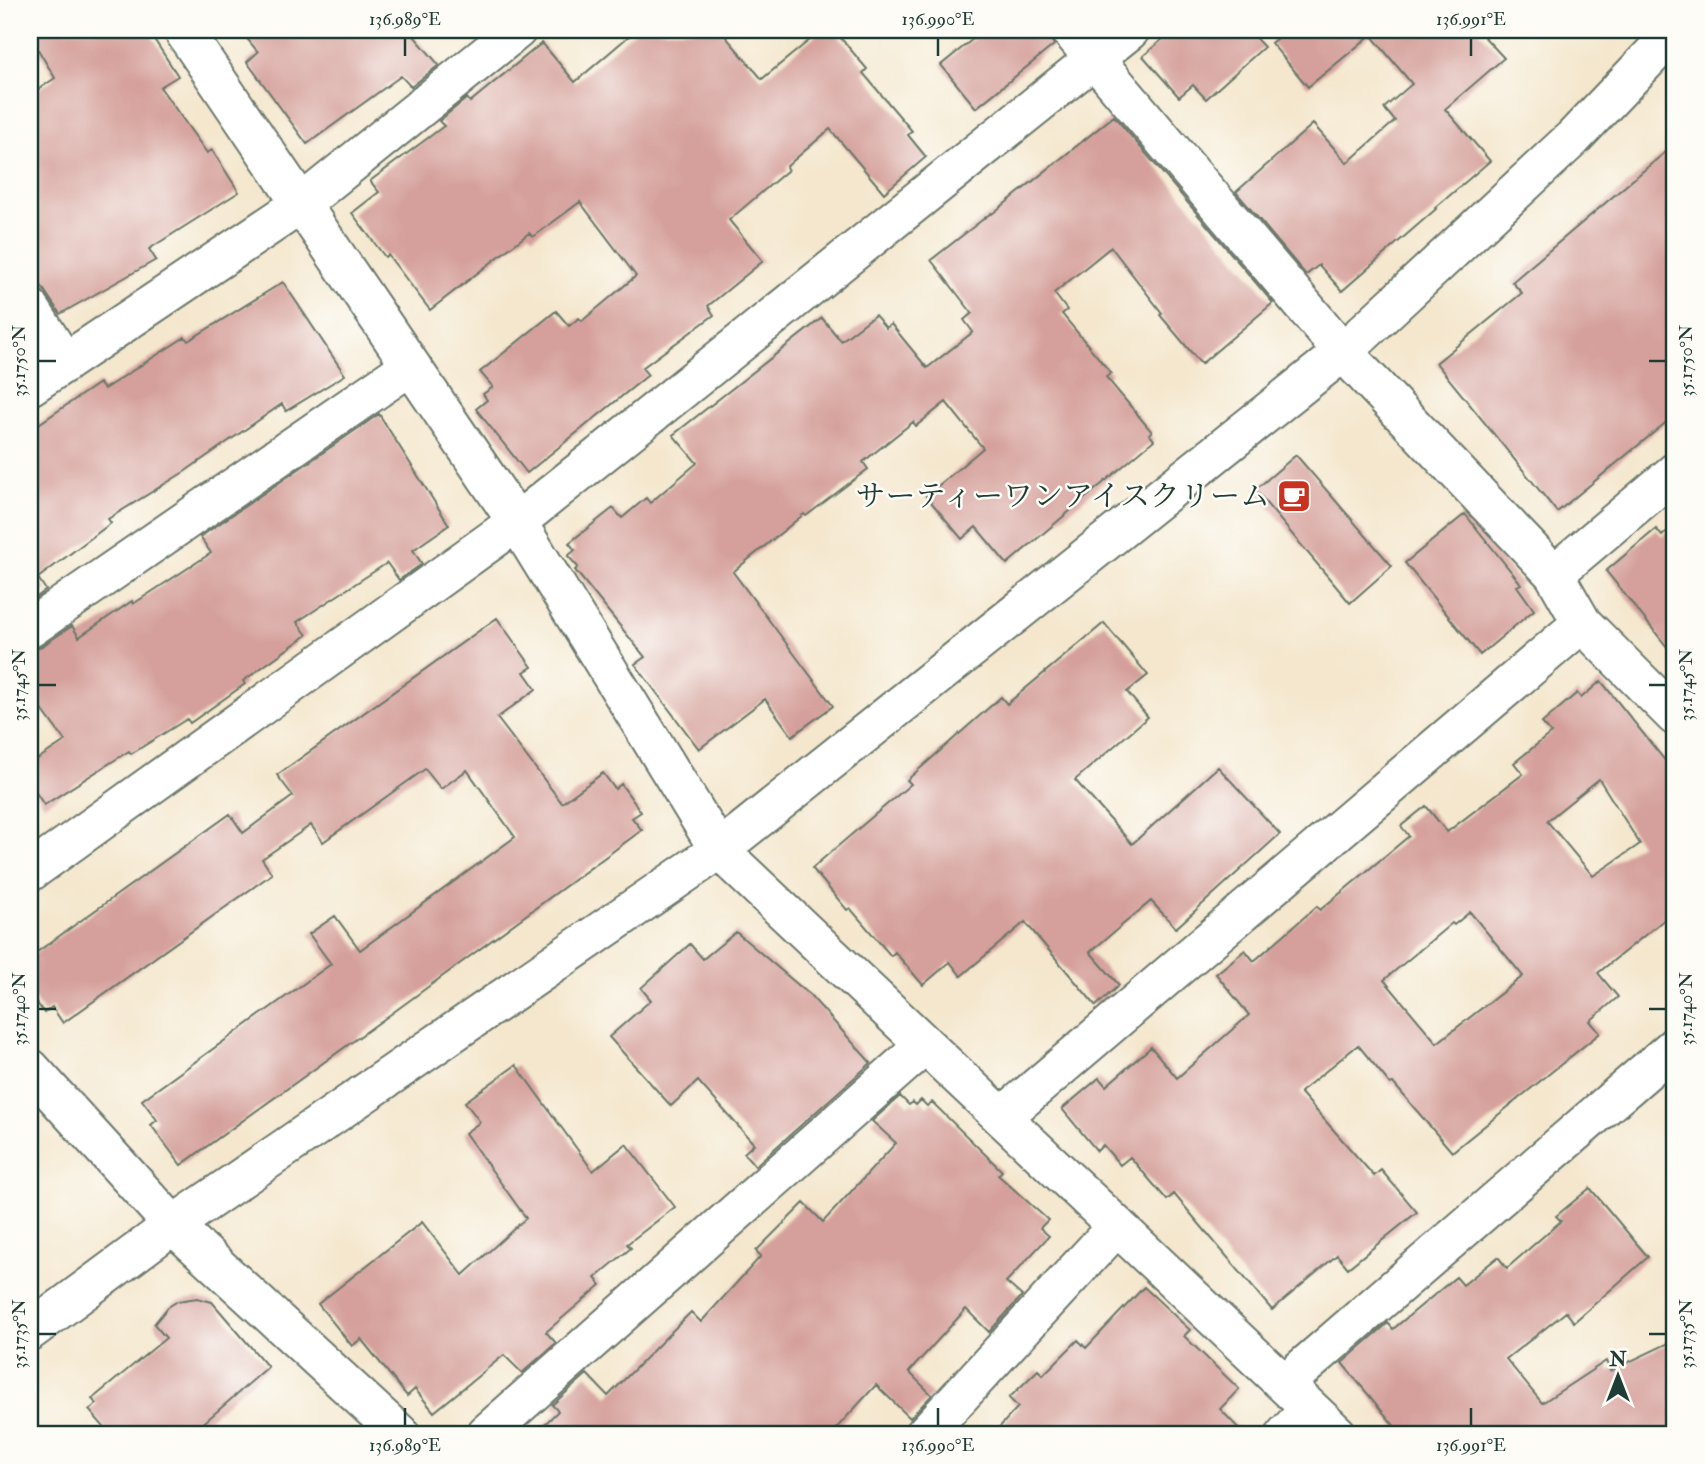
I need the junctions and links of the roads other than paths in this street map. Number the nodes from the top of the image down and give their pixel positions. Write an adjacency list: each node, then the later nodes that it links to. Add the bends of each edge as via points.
1 (183, 30): 7 (street)
2 (517, 30): 7 (street)
3 (1070, 30): 6 (street)
4 (1130, 30): 6 (street)
5 (1675, 31): 9 (street, via 1573,138)
6 (1095, 59): 9 (street); 14 (street)
7 (300, 205): 10 (street); 11 (street)
8 (30, 309): 10 (street)
9 (1343, 352): 15 (street); 19 (street)
10 (65, 363): 12 (street)
11 (410, 366): 14 (street); 17 (street)
12 (30, 386)
13 (1675, 472): 15 (street)
14 (517, 522): 19 (street); 20 (street)
15 (1554, 574): 16 (street)
16 (1582, 623): 18 (street); 24 (street)
17 (30, 628)
18 (1675, 716)
19 (719, 850): 21 (street); 25 (street)
20 (30, 872)
21 (925, 1045): 24 (street); 30 (street)
22 (1675, 1046): 28 (street)
23 (30, 1068): 25 (street)
24 (1002, 1117): 26 (street)
25 (173, 1225): 27 (street); 29 (street)
26 (1117, 1226): 28 (street); 31 (street)
27 (30, 1331)
28 (1293, 1409): 32 (street)
29 (400, 1434)
30 (486, 1434)
31 (925, 1434)
32 (1337, 1434)

